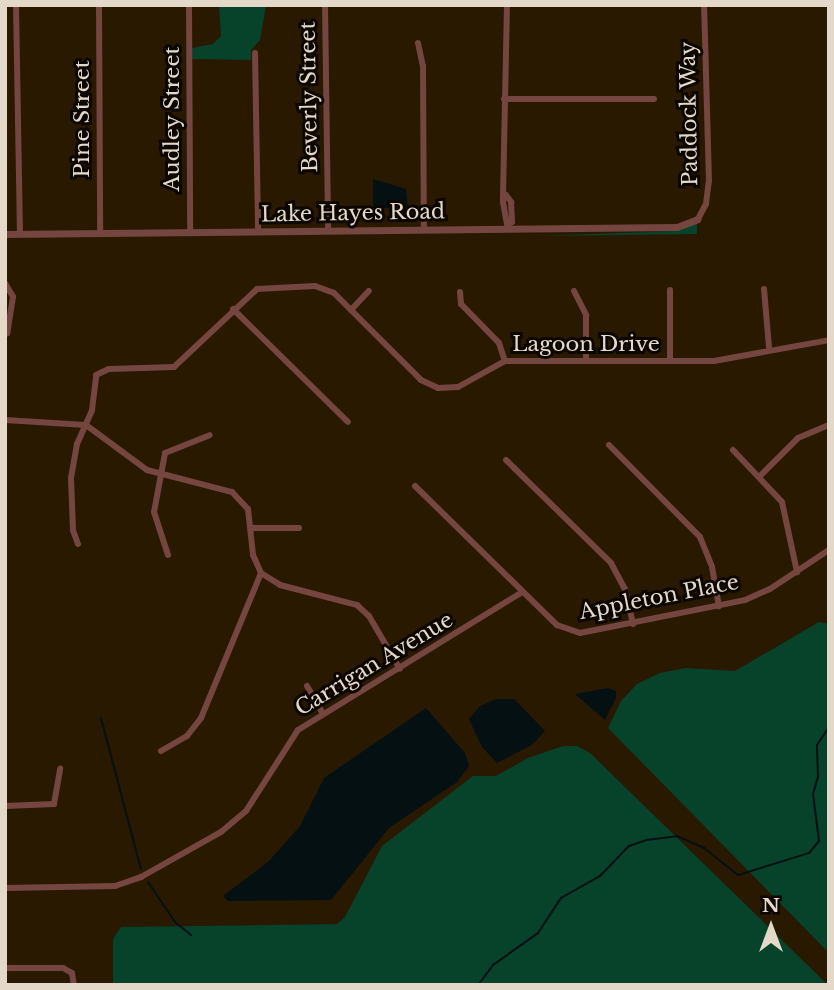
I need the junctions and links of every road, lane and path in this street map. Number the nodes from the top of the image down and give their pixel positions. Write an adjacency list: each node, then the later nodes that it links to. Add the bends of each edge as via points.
1 (16, 5): 19 (street)
2 (99, 5): 17 (street, Pine Street)
3 (189, 5): 15 (street, Audley Street)
4 (325, 5): 14 (street, Beverly Street)
5 (507, 5): 9 (street)
6 (704, 5): 11 (street, Paddock Way, via 709,181 706,204)
7 (418, 43): 13 (street, via 423,66)
8 (255, 53): 16 (street)
9 (504, 99): 10 (street); 12 (street, via 504,222)
10 (654, 99)
11 (698, 219): 12 (street, Lake Hayes Road, via 677,227)
12 (508, 227): 13 (street, Lake Hayes Road)
13 (424, 230): 14 (street, Lake Hayes Road)
14 (328, 231): 16 (street, Lake Hayes Road)
15 (190, 232): 16 (street, Lake Hayes Road); 17 (street, Lake Hayes Road)
16 (258, 232)
17 (100, 233): 19 (street, Lake Hayes Road)
18 (5, 234): 19 (street, Lake Hayes Road)
19 (20, 234)
20 (5, 283): 28 (street, via 13,297)
21 (670, 289): 32 (street)
22 (764, 289): 30 (street)
23 (369, 291): 27 (street)
24 (574, 291): 31 (street, via 586,315)
25 (460, 292): 33 (street, via 461,304 499,343)
26 (233, 309): 27 (street, Lagoon Drive, via 257,289 315,286 334,293); 35 (street); 36 (street, Lagoon Drive, via 174,367 101,370)
27 (351, 310): 33 (street, Lagoon Drive, via 421,380 438,388 458,387)
28 (7, 334)
29 (829, 340): 30 (street, Lagoon Drive)
30 (769, 348): 32 (street, Lagoon Drive, via 714,361)
31 (586, 360): 32 (street, Lagoon Drive); 33 (street, Lagoon Drive)
32 (670, 360)
33 (505, 361)
34 (5, 420): 36 (street)
35 (348, 422)
36 (86, 425): 42 (street); 47 (street, via 72,478 72,530)
37 (829, 425): 43 (street, via 798,438)
38 (210, 436): 42 (street, via 169,449)
39 (608, 445): 53 (street, via 700,537)
40 (733, 450): 43 (street)
41 (506, 460): 54 (street, via 611,564 625,589)
42 (159, 476): 45 (street, via 232,492 248,509); 49 (street, via 154,512)
43 (759, 477): 50 (street, via 782,502)
44 (415, 486): 52 (street, Appleton Place)
45 (252, 528): 46 (street); 51 (street, via 253,555)
46 (299, 528)
47 (78, 544)
48 (829, 550): 50 (street, Appleton Place)
49 (168, 555)
50 (797, 572): 53 (street, Appleton Place, via 771,589)
51 (261, 573): 55 (street, via 280,585 357,605 369,616); 58 (street, via 201,718 187,736)
52 (522, 592): 54 (street, Appleton Place, via 568,631); 55 (street, Carrigan Avenue)
53 (719, 606): 54 (street, Appleton Place)
54 (633, 624)
55 (400, 669): 57 (street, Carrigan Avenue)
56 (307, 686): 57 (street)
57 (323, 714): 61 (street, Carrigan Avenue, via 291,737 258,795 234,823 141,877 101,888)
58 (161, 751)
59 (60, 769): 60 (street, via 54,804)
60 (5, 806)
61 (5, 888)
62 (5, 968): 63 (street, via 63,968 72,973)
63 (74, 985)

